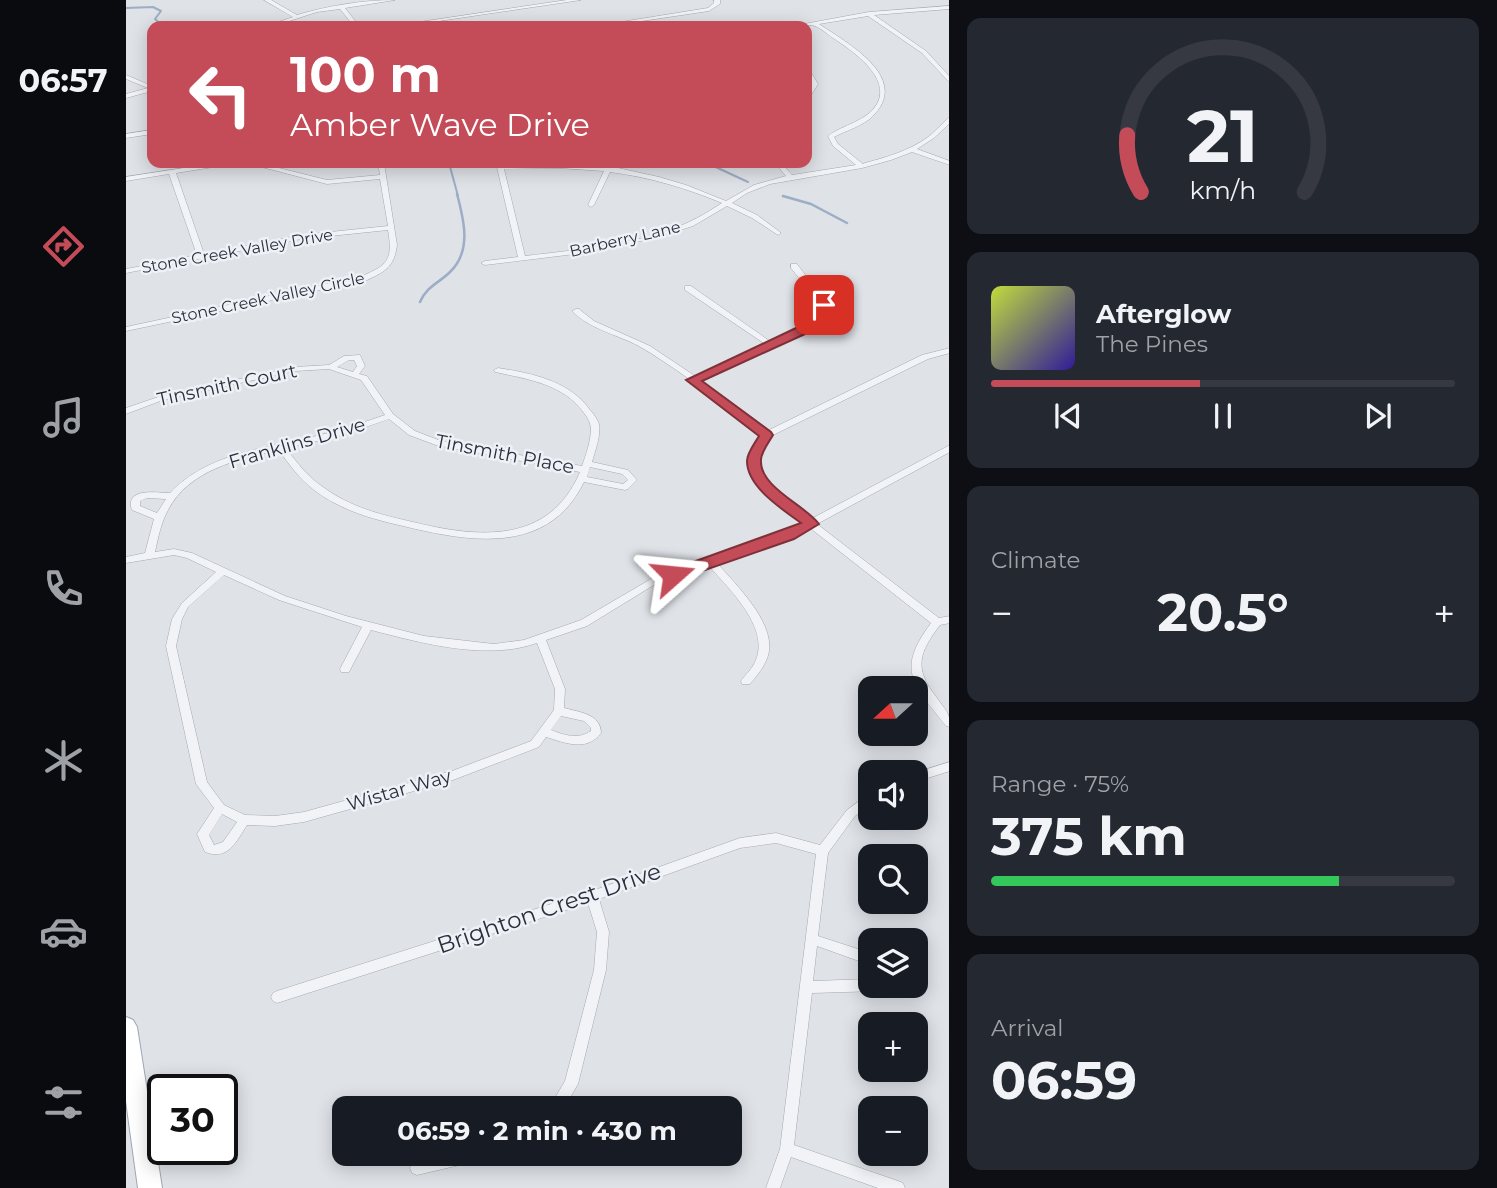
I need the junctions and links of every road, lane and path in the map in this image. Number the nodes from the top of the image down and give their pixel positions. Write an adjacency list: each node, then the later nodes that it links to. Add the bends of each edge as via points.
1 (267, 0): 8 (street)
2 (391, 0): 5 (street)
3 (578, 0): 11 (street)
4 (717, 0): 12 (street, via 709,9)
5 (341, 7): 8 (street); 10 (street)
6 (949, 7): 7 (street)
7 (869, 14): 13 (street); 15 (street, via 923,52)
8 (295, 16): 9 (street)
9 (282, 21)
10 (352, 21)
11 (431, 21)
12 (631, 21)
13 (814, 23): 24 (street, via 874,67 884,89 882,102 872,114 831,136 835,145)
14 (126, 77): 16 (street)
15 (949, 81)
16 (147, 87)
17 (147, 90): 18 (street)
18 (126, 96)
19 (949, 119): 22 (street, Barberry Lane)
20 (147, 133): 21 (street)
21 (126, 136)
22 (913, 150): 23 (street); 24 (street, Barberry Lane)
23 (949, 163)
24 (862, 166): 33 (street, Barberry Lane)
25 (196, 168): 31 (street)
26 (272, 168): 32 (street, via 327,182)
27 (382, 168): 32 (street, Stone Creek Valley Circle)
28 (500, 168): 40 (street)
29 (609, 168): 35 (street, via 668,180); 36 (street)
30 (783, 168): 33 (street)
31 (172, 172): 34 (street); 39 (street)
32 (383, 177): 37 (street, Stone Creek Valley Circle)
33 (791, 177): 35 (street, Barberry Lane, via 755,187)
34 (126, 179)
35 (727, 203): 38 (street, via 765,221); 40 (street, Barberry Lane, via 680,229)
36 (591, 205)
37 (390, 228): 39 (street, Stone Creek Valley Drive, via 311,236); 48 (street, Stone Creek Valley Circle, via 392,257 384,268 364,278)
38 (778, 233)
39 (201, 256): 43 (street, Stone Creek Valley Drive)
40 (522, 259): 41 (street, Barberry Lane)
41 (485, 263)
42 (794, 266): 45 (street, via 819,295)
43 (126, 271)
44 (688, 288): 49 (street)
45 (823, 307): 46 (street); 49 (street, via 816,321)
46 (839, 308)
47 (576, 311): 54 (street, via 585,320 649,349)
48 (126, 328)
49 (771, 345): 54 (street)
50 (949, 350): 57 (street, via 925,357)
51 (331, 367): 53 (street, Tinsmith Court); 53 (street, Tinsmith Court, via 357,357 360,366); 55 (street, Tinsmith Court, via 295,369 161,398)
52 (498, 370): 60 (street, via 548,381 587,412 596,427)
53 (355, 374): 56 (street, Tinsmith Court, via 369,384)
54 (692, 380): 57 (street)
55 (126, 411)
56 (390, 416): 58 (street, Franklins Drive); 60 (street, Tinsmith Place, via 412,433 439,443)
57 (766, 435): 63 (street, via 753,458 756,474)
58 (282, 448): 60 (street, via 294,468 316,489 345,506 470,539 522,531 549,520 568,502); 61 (street, Franklins Drive, via 214,467)
59 (949, 448): 63 (street)
60 (586, 471)
61 (172, 496): 62 (street, Franklins Drive); 62 (street, via 136,499 135,508)
62 (158, 517): 64 (street, Franklins Drive)
63 (812, 524): 66 (street); 69 (street)
64 (150, 554): 65 (street); 67 (street, via 189,555)
65 (126, 560)
66 (711, 562): 71 (street, via 654,581 584,623); 73 (street, via 761,629 765,657)
67 (224, 570): 70 (street, via 308,608); 79 (street, Wistar Way, via 185,605 172,646 202,784)
68 (949, 619): 69 (street)
69 (937, 622): 75 (street, via 920,642 915,663 920,682)
70 (368, 626): 71 (street, via 424,640 494,648); 72 (street)
71 (541, 640): 74 (street, via 560,690)
72 (345, 669)
73 (746, 681)
74 (559, 711): 76 (street, Wistar Way); 76 (street, via 587,718 596,726 596,733 579,743)
75 (949, 723)
76 (545, 733): 81 (street, Wistar Way, via 519,753 453,775 304,817)
77 (949, 766): 78 (street)
78 (928, 773)
79 (220, 807): 81 (street, Wistar Way); 81 (street, via 204,834 209,848 227,846)
80 (858, 807): 82 (street)
81 (244, 820)
82 (822, 851): 83 (street, Brighton Crest Drive, via 776,838 740,842); 84 (street)
83 (592, 895): 88 (street, Brighton Crest Drive); 90 (street, via 603,932 600,970)
84 (812, 939): 85 (street); 87 (street)
85 (858, 954)
86 (858, 986): 87 (street)
87 (806, 987): 91 (street)
88 (278, 997)
89 (126, 1027): 94 (main road)
90 (563, 1096)
91 (787, 1149): 95 (street); 96 (street)
92 (426, 1166): 93 (street)
93 (417, 1168)
94 (150, 1188)
95 (773, 1188)
96 (898, 1188)

